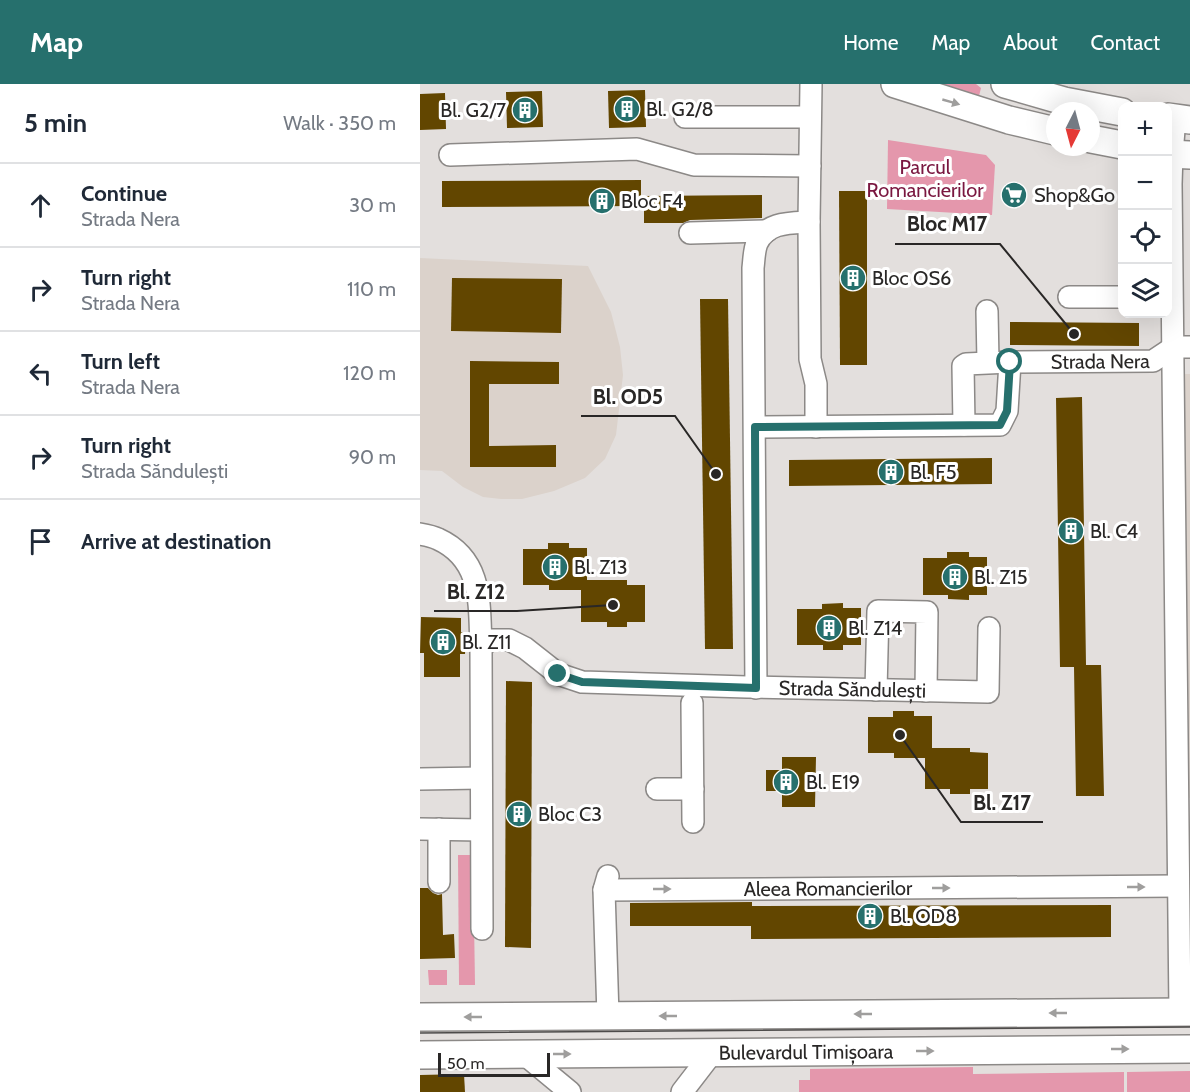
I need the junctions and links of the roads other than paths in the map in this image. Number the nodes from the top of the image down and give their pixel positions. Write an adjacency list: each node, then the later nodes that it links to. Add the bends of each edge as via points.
1 (811, 84): 8 (street)
2 (895, 84): 5 (main road, one-way to 5)
3 (990, 84): 5 (main road, via 989,100)
4 (1005, 84): 6 (main road)
5 (978, 110): 10 (main road)
6 (1118, 111)
7 (685, 117): 8 (street)
8 (810, 117): 15 (street)
9 (1177, 118): 13 (street)
10 (1046, 129)
11 (1100, 141): 12 (main road)
12 (1118, 144)
13 (1176, 154): 19 (street)
14 (450, 155): 15 (street, via 637,149 694,165)
15 (810, 166): 16 (street)
16 (809, 222): 17 (street, via 775,225); 29 (street, via 810,359 816,384)
17 (767, 231): 18 (street); 28 (street, via 757,242 753,267)
18 (690, 233)
19 (1171, 264)
20 (1069, 297): 21 (street)
21 (1118, 297)
22 (1172, 305): 24 (street)
23 (987, 311): 25 (street)
24 (1182, 347): 26 (street, Strada Nera, via 1154,361); 41 (street)
25 (988, 362): 26 (street, Strada Nera); 27 (street, Strada Nera, via 963,366)
26 (1010, 362): 27 (street, via 1007,411 1000,425)
27 (963, 425): 29 (street)
28 (755, 427): 29 (street); 33 (street)
29 (816, 427)
30 (420, 534): 32 (street, via 438,539 457,552 472,571 479,596)
31 (989, 628): 35 (street, Strada Săndulești, via 988,692)
32 (481, 648): 33 (street, Strada Săndulești, via 489,640 509,640 558,674 582,682); 37 (street)
33 (756, 688): 34 (street, Strada Săndulești)
34 (876, 690): 35 (street, Strada Săndulești); 35 (street, via 878,611 907,611 927,612)
35 (926, 691)
36 (692, 703): 40 (street)
37 (481, 778): 38 (street); 44 (street)
38 (420, 779)
39 (657, 789): 40 (street)
40 (693, 789): 42 (street)
41 (1184, 804): 46 (street)
42 (693, 822)
43 (429, 829): 44 (street); 45 (street)
44 (481, 830): 47 (street)
45 (439, 882)
46 (1178, 886): 48 (street); 50 (street, Aleea Romancierilor, one-way to 46, via 606,883)
47 (482, 929)
48 (1185, 1012): 49 (main road, Bulevardul Timișoara, one-way to 49); 52 (main road)
49 (795, 1015): 50 (main road, Bulevardul Timișoara, one-way to 50); 53 (main road)
50 (608, 1016): 51 (main road, Bulevardul Timișoara, one-way to 51)
51 (420, 1017)
52 (1185, 1049): 53 (main road, Bulevardul Timișoara, one-way to 52)
53 (796, 1052): 54 (main road, Bulevardul Timișoara)
54 (712, 1053): 55 (main road, Bulevardul Timișoara, one-way to 54); 58 (street)
55 (524, 1054): 56 (main road, Bulevardul Timișoara); 57 (street)
56 (420, 1055)
57 (570, 1092)
58 (682, 1092)

